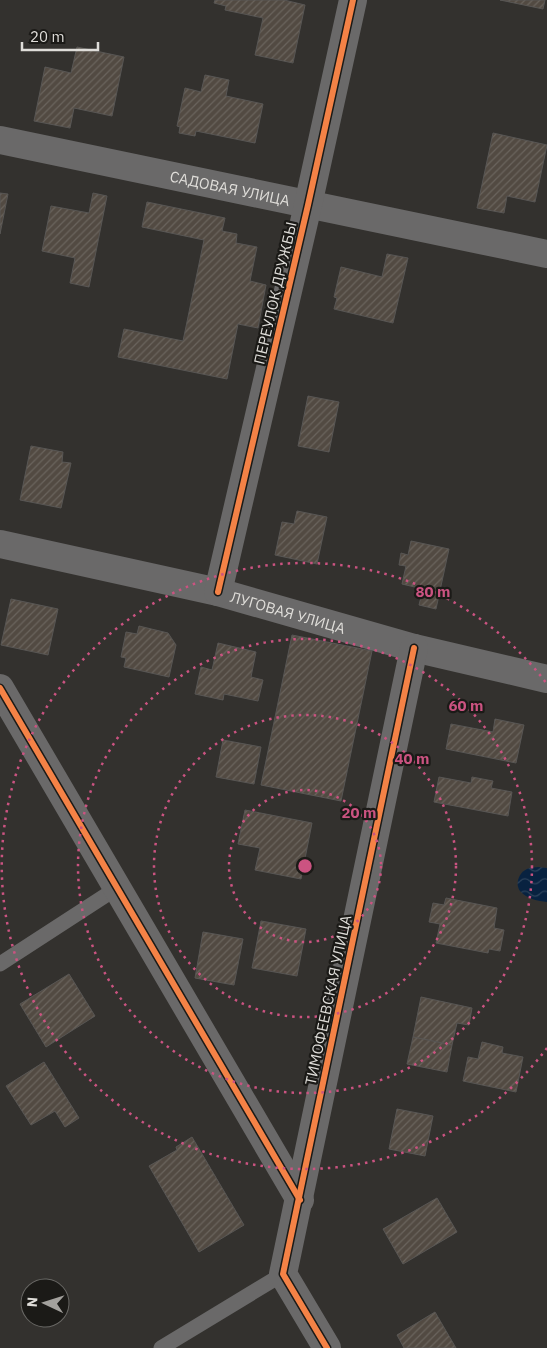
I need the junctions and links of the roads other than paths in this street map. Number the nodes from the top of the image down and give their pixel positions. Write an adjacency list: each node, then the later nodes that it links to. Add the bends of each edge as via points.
1 (353, 0): 3 (street, ПЕРЕУЛОК ДРУЖБЫ)
2 (0, 140): 3 (street, САДОВАЯ УЛИЦА)
3 (308, 205): 4 (street, САДОВАЯ УЛИЦА); 6 (street, ПЕРЕУЛОК ДРУЖБЫ)
4 (547, 254)
5 (0, 544): 6 (street, ЛУГОВАЯ УЛИЦА)
6 (218, 592): 7 (street, ЛУГОВАЯ УЛИЦА)
7 (414, 648): 8 (street, ЛУГОВАЯ УЛИЦА); 12 (street, ТИМОФЕЕВСКАЯ УЛИЦА)
8 (547, 679)
9 (0, 688): 10 (street)
10 (117, 888): 11 (lane); 12 (street)
11 (0, 964)
12 (300, 1200): 13 (street, ТИМОФЕЕВСКАЯ УЛИЦА)
13 (283, 1274): 14 (lane); 15 (street)
14 (162, 1348)
15 (326, 1348)

